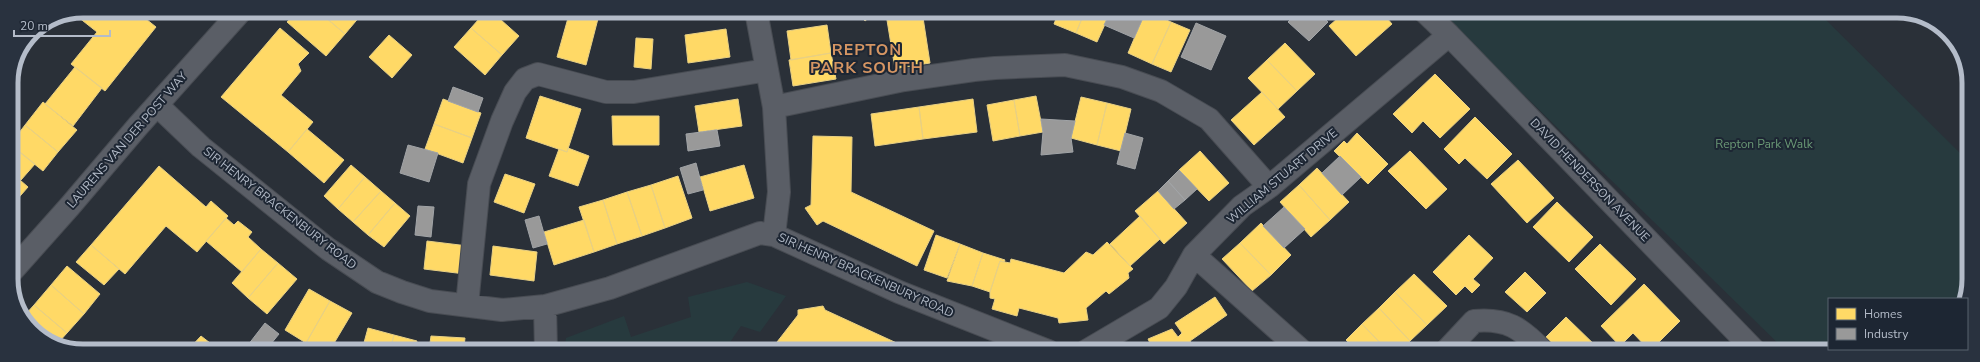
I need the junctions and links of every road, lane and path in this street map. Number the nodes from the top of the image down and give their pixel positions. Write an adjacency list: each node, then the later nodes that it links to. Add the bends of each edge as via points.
1 (230, 18): 6 (street, LAURENS VAN DER POST WAY)
2 (757, 18): 5 (street)
3 (1431, 18): 4 (street, DAVID HENDERSON AVENUE)
4 (1449, 35): 8 (street, WILLIAM STUART DRIVE); 20 (street, DAVID HENDERSON AVENUE)
5 (767, 70): 7 (street); 12 (street, via 634,92 606,92 538,74 524,79 502,121 479,184)
6 (157, 104): 11 (street, LAURENS VAN DER POST WAY); 12 (street, SIR HENRY BRACKENBURY ROAD, via 207,152 328,249 377,282 430,301)
7 (774, 107): 8 (street, via 904,80 966,71 1065,66 1122,77 1161,91 1209,119); 9 (street, via 779,192)
8 (1269, 187): 10 (street, WILLIAM STUART DRIVE, via 1242,206)
9 (774, 234): 13 (street, SIR HENRY BRACKENBURY ROAD, via 760,233 610,288); 15 (street, SIR HENRY BRACKENBURY ROAD, via 899,292)
10 (1194, 255): 16 (street, WILLIAM STUART DRIVE, via 1176,287 1159,308); 17 (street)
11 (18, 264)
12 (467, 305): 13 (street, SIR HENRY BRACKENBURY ROAD, via 502,310)
13 (545, 306): 14 (street)
14 (546, 344)
15 (1030, 344)
16 (1098, 344)
17 (1294, 344)
18 (1453, 344): 19 (street, via 1474,321 1490,320 1507,323 1527,334)
19 (1536, 344)
20 (1748, 344)

